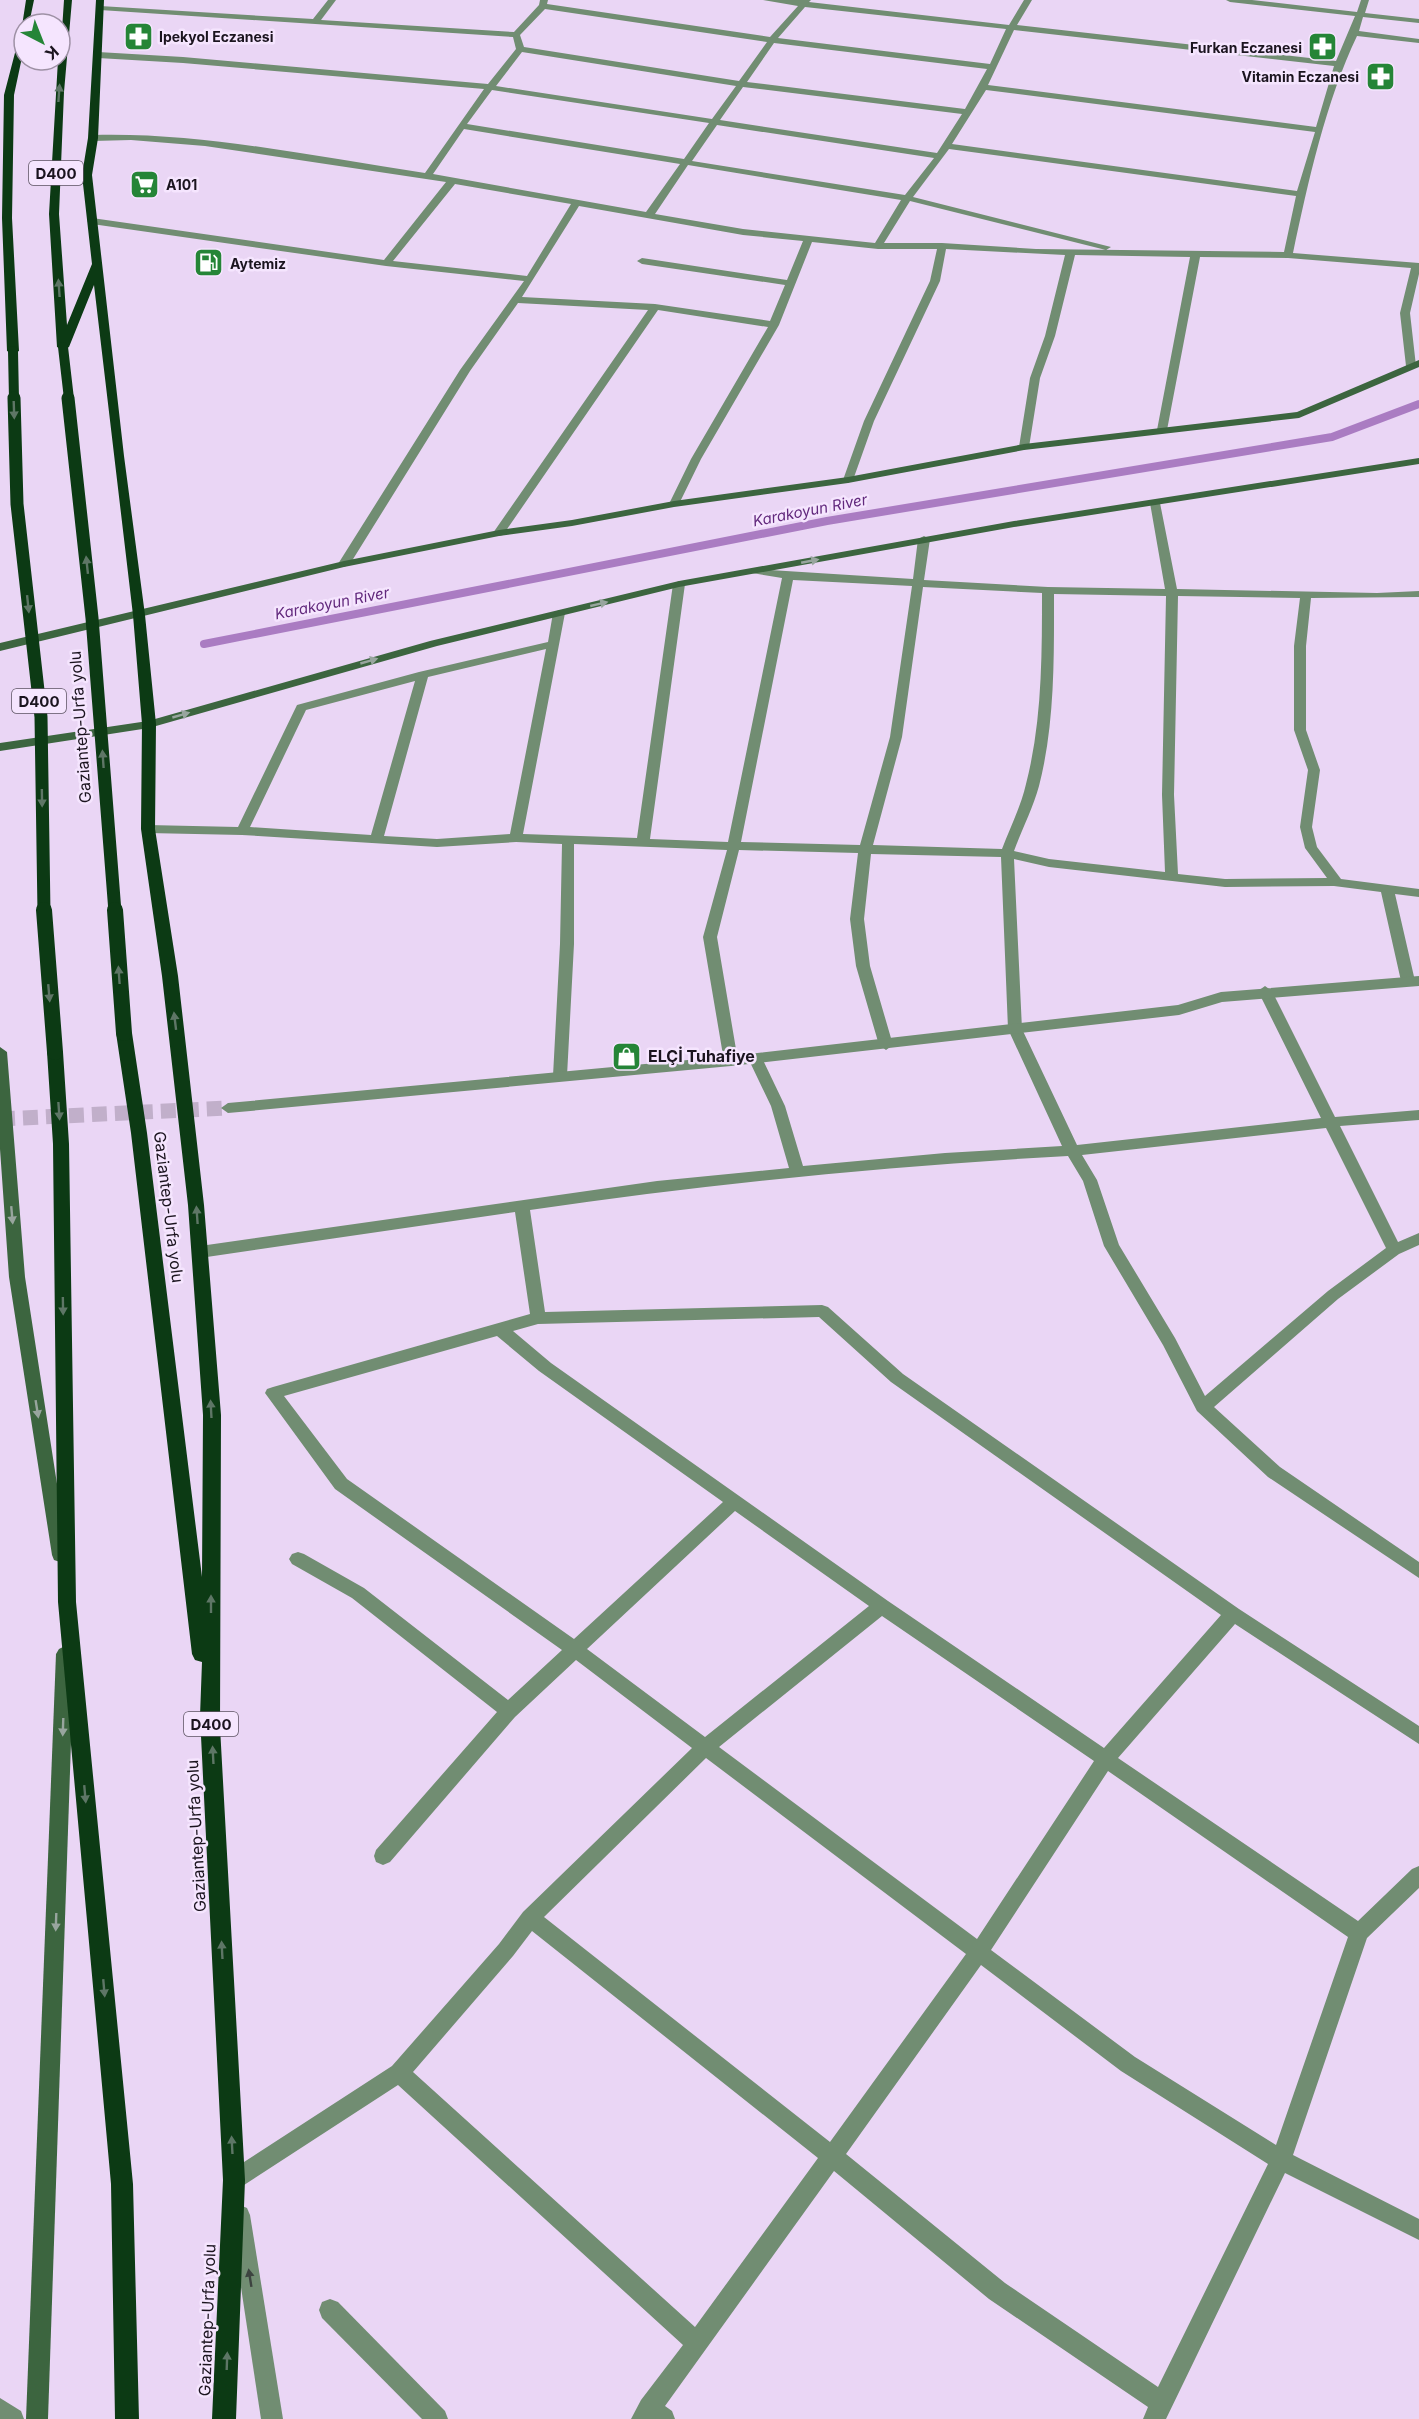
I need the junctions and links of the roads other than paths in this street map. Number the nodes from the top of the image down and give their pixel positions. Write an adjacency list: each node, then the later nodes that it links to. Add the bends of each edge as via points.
1 (68, 0): 58 (highway, Gaziantep-Urfa yolu / D400, one-way to 1, via 54,214)
2 (332, 0): 11 (street)
3 (767, 0): 8 (street)
4 (1028, 0): 13 (street)
5 (1230, 0): 10 (street)
6 (1365, 0): 10 (street)
7 (544, 3): 15 (street); 16 (street)
8 (805, 3): 13 (street); 16 (street)
9 (100, 4): 11 (street); 19 (highway)
10 (1360, 14): 12 (street); 14 (street)
11 (316, 21): 15 (street)
12 (1419, 21)
13 (1011, 28): 20 (street); 21 (street)
14 (1354, 33): 17 (street); 20 (street)
15 (516, 34): 18 (street)
16 (772, 40): 21 (street); 23 (street)
17 (1419, 40)
18 (520, 49): 23 (street); 25 (street)
19 (98, 56): 25 (street, via 333,72); 30 (highway)
20 (1339, 64): 29 (street)
21 (992, 68): 24 (street)
22 (14, 72): 59 (highway, D400, via 9,95 7,218)
23 (742, 84): 26 (street); 27 (street)
24 (983, 87): 26 (street); 29 (street)
25 (490, 88): 27 (street); 28 (street)
26 (968, 112): 31 (street)
27 (714, 123): 32 (street); 33 (street)
28 (461, 126): 33 (street); 34 (street)
29 (1320, 130): 36 (street)
30 (93, 138): 34 (street, via 131,136 198,142); 40 (highway, via 87,175)
31 (946, 146): 32 (street); 36 (street)
32 (940, 156): 37 (street)
33 (685, 163): 37 (street); 39 (street)
34 (427, 176): 35 (street)
35 (452, 181): 38 (street); 50 (street)
36 (1301, 194): 46 (street)
37 (907, 198): 42 (street); 45 (street)
38 (576, 203): 39 (street); 52 (street)
39 (649, 215): 41 (street, via 743,232)
40 (92, 221): 48 (highway); 50 (street)
41 (809, 238): 42 (street); 53 (street)
42 (878, 246): 43 (street)
43 (942, 246): 44 (street); 64 (street, via 935,281 869,421)
44 (1071, 252): 45 (street); 62 (street, via 1035,378)
45 (1128, 253): 47 (street)
46 (1288, 255): 47 (street); 51 (street)
47 (1195, 256): 61 (street)
48 (98, 260): 58 (highway); 79 (highway)
49 (642, 261): 53 (street)
50 (386, 263): 52 (street)
51 (1417, 266): 60 (street, via 1405,313)
52 (530, 279): 54 (street)
53 (789, 283): 56 (street)
54 (516, 300): 55 (street); 69 (street, via 465,370)
55 (655, 307): 56 (street); 67 (street)
56 (774, 325): 66 (street, via 701,449)
57 (0, 333): 59 (highway)
58 (63, 346): 126 (highway, Gaziantep-Urfa yolu / D400, one-way to 58, bridge, via 123,1033 92,618)
59 (13, 351): 121 (highway, D400, one-way to 121, bridge, via 17,504 41,717 44,934 61,1144)
60 (1415, 365): 61 (main road, via 1299,415)
61 (1162, 430): 62 (main road)
62 (1024, 447): 64 (main road)
63 (1419, 461): 65 (main road)
64 (848, 480): 66 (main road)
65 (1155, 503): 68 (main road); 75 (street)
66 (674, 504): 67 (main road)
67 (499, 533): 69 (main road)
68 (924, 540): 70 (main road, one-way to 68); 72 (street)
69 (344, 564): 79 (main road)
70 (756, 571): 71 (street); 73 (main road)
71 (788, 576): 72 (street); 91 (street)
72 (918, 583): 74 (street); 92 (street, via 896,737)
73 (679, 584): 78 (main road, one-way to 73); 90 (street)
74 (1048, 590): 75 (street); 93 (street, via 1042,739 1032,787)
75 (1172, 593): 77 (street); 94 (street, via 1168,795)
76 (1419, 594): 77 (street)
77 (1306, 595): 95 (street, via 1300,646 1300,730 1314,770 1306,827 1311,848)
78 (559, 613): 80 (street); 83 (main road, one-way to 78, via 434,643)
79 (139, 615): 81 (main road); 83 (highway)
80 (553, 644): 82 (street); 87 (street)
81 (0, 646)
82 (423, 675): 86 (street, via 301,708); 89 (street)
83 (148, 724): 84 (main road); 85 (highway)
84 (0, 747)
85 (148, 829): 86 (street); 114 (highway, one-way to 85, via 170,976)
86 (242, 831): 89 (street)
87 (516, 838): 88 (street); 89 (street, via 437,843)
88 (568, 840): 90 (street); 105 (street)
89 (376, 841)
90 (643, 842): 91 (street)
91 (734, 846): 92 (street); 104 (street, via 710,937)
92 (865, 850): 93 (street); 101 (street, via 857,919 863,966)
93 (1007, 853): 94 (street, via 1049,863); 100 (street)
94 (1172, 876): 95 (street, via 1225,883)
95 (1334, 882): 96 (street)
96 (1387, 889): 97 (street); 98 (street)
97 (1419, 893)
98 (1414, 981): 99 (street)
99 (1265, 991): 100 (street, via 1221,996 1179,1010); 108 (street)
100 (1015, 1029): 101 (street); 109 (street)
101 (886, 1045): 103 (street)
102 (0, 1052): 121 (main road, one-way to 121, via 17,1277)
103 (755, 1058): 104 (street); 110 (street, via 778,1106)
104 (731, 1061): 105 (street)
105 (560, 1076): 106 (street)
106 (228, 1108)
107 (1419, 1115): 108 (street)
108 (1332, 1122): 109 (street); 113 (street)
109 (1072, 1151): 110 (street, via 945,1158); 117 (street, via 1090,1180 1112,1246)
110 (798, 1173): 111 (street, via 657,1186)
111 (522, 1207): 114 (street); 115 (street)
112 (1416, 1243): 113 (street)
113 (1394, 1250): 117 (street, via 1333,1295)
114 (200, 1252): 126 (highway, one-way to 114, via 212,1415)
115 (538, 1318): 116 (street); 123 (street, via 822,1311 897,1378)
116 (498, 1328): 118 (street, via 545,1367); 124 (street, via 273,1393 341,1484)
117 (1203, 1407): 120 (street, via 1274,1472)
118 (735, 1501): 122 (street); 124 (street)
119 (298, 1559): 125 (street, via 358,1593)
120 (1419, 1571)
121 (67, 1602): 146 (main road, one-way to 146); 147 (highway, D400, one-way to 147, via 122,2184)
122 (882, 1606): 128 (street); 129 (street)
123 (1233, 1614): 127 (street); 129 (street)
124 (574, 1649): 125 (street); 128 (street)
125 (509, 1711): 130 (street)
126 (211, 1726): 138 (highway, Gaziantep-Urfa yolu / D400, one-way to 126)
127 (1419, 1736)
128 (704, 1748): 132 (street); 134 (street)
129 (1106, 1758): 133 (street); 134 (street)
130 (383, 1856)
131 (1419, 1875): 133 (street)
132 (530, 1918): 135 (street); 136 (street)
133 (1359, 1933): 137 (street)
134 (980, 1951): 136 (street); 137 (street, via 1128,2064)
135 (399, 2073): 138 (street); 141 (street)
136 (832, 2156): 141 (street); 143 (street, via 997,2291)
137 (1281, 2160): 139 (street); 143 (street)
138 (234, 2180): 148 (highway, Gaziantep-Urfa yolu / D400, one-way to 138); 149 (street, one-way to 138)
139 (1419, 2230)
140 (330, 2310): 150 (street)
141 (698, 2344): 144 (street)
142 (0, 2409): 145 (street)
143 (1158, 2411)
144 (652, 2415)
145 (13, 2419)
146 (37, 2419)
147 (127, 2419)
148 (224, 2419)
149 (272, 2419)
150 (437, 2419)

